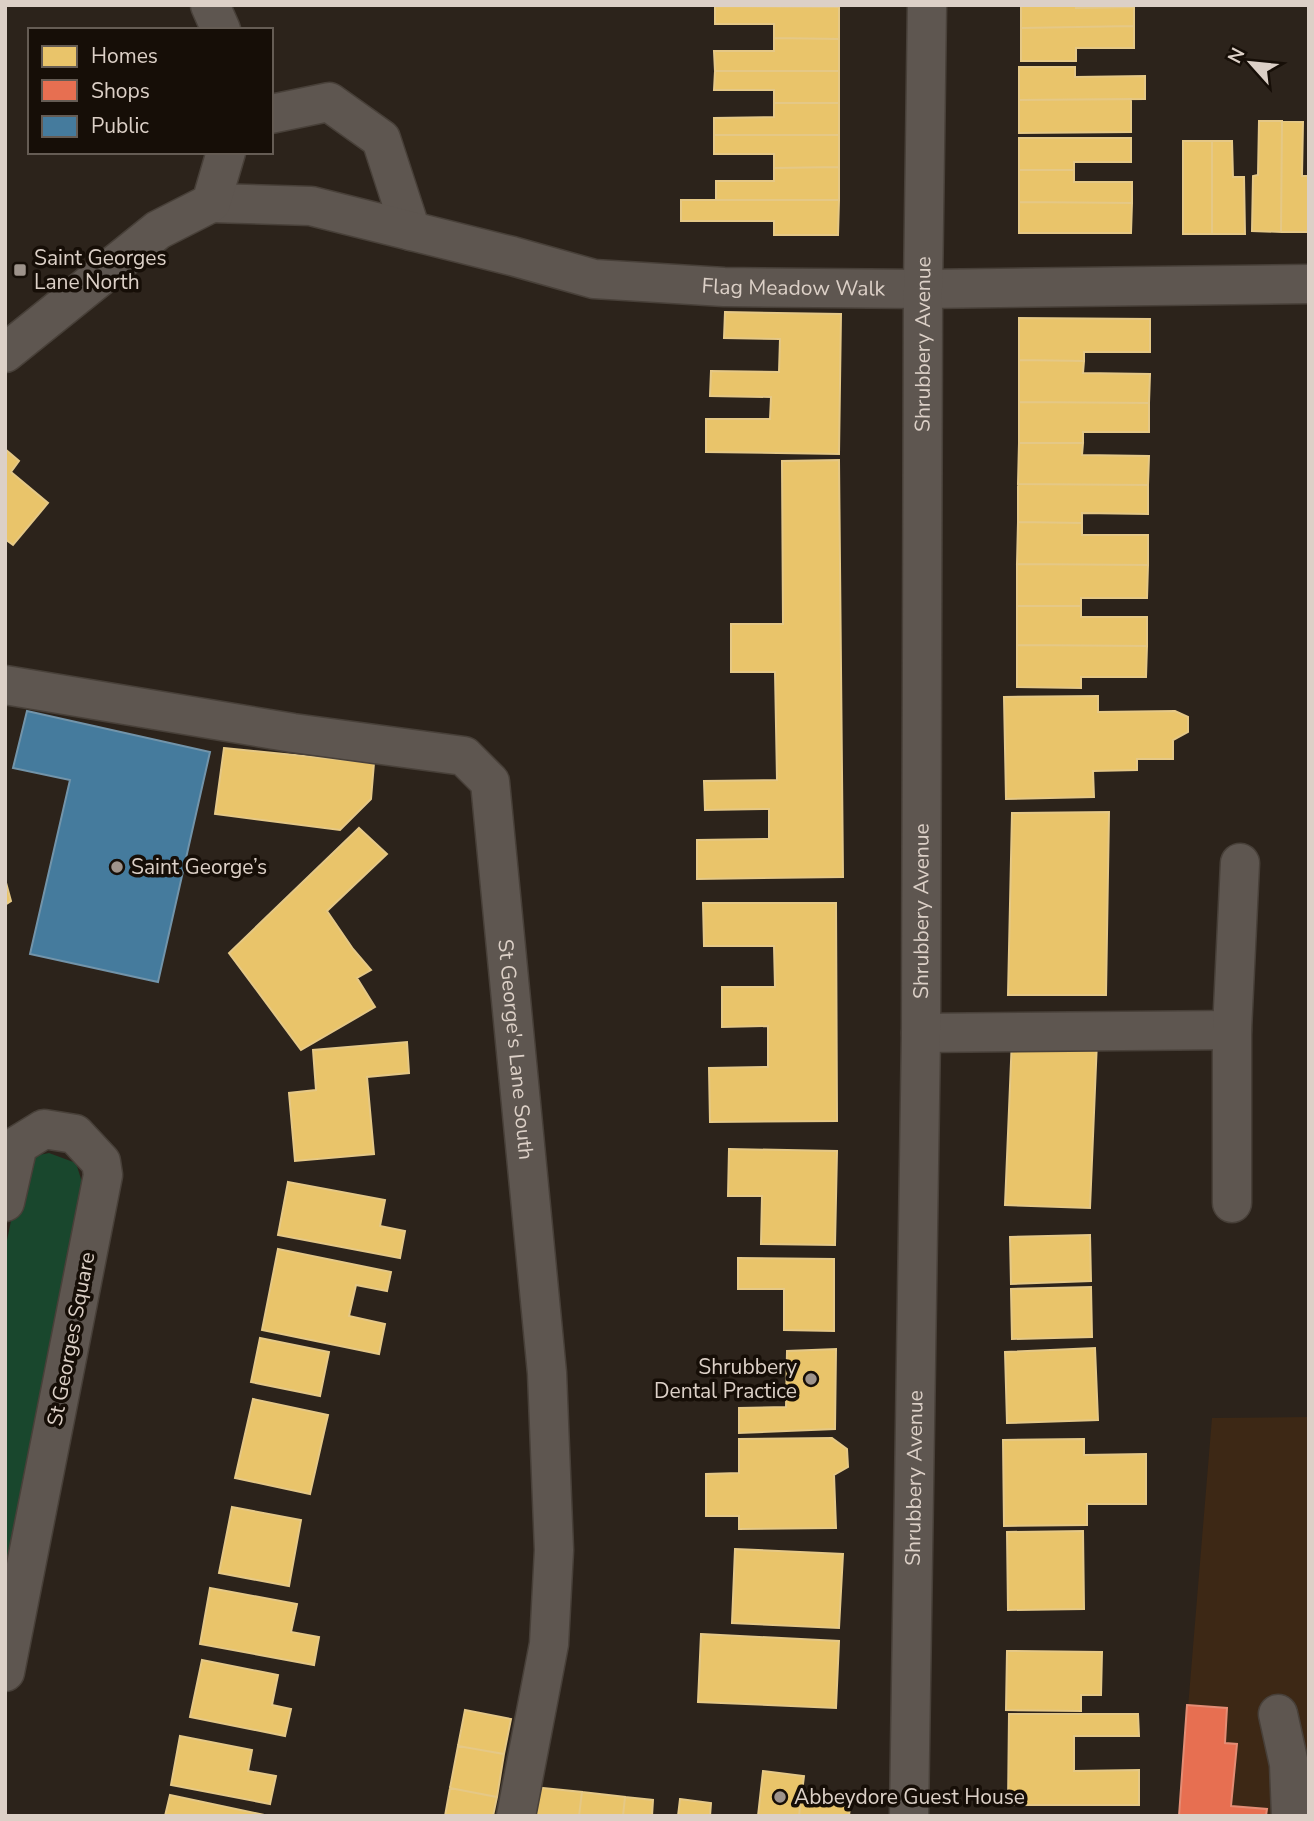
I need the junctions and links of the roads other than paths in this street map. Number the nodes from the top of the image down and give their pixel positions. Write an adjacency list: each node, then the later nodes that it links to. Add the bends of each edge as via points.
1 (210, 5): 3 (street)
2 (927, 5): 9 (street, Shrubbery Avenue)
3 (220, 28)
4 (273, 114): 7 (street, via 329,102 381,139)
5 (225, 154): 6 (street)
6 (211, 203): 7 (street, Flag Meadow Walk, via 311,206); 10 (street, via 158,230)
7 (411, 231): 9 (street, Flag Meadow Walk, via 594,279)
8 (1309, 284): 9 (street, Flag Meadow Walk)
9 (923, 289): 14 (street, Shrubbery Avenue)
10 (5, 353)
11 (5, 685): 19 (street, St George's Lane South, via 464,756 490,782 547,1373 554,1550 550,1644)
12 (1240, 863): 13 (street)
13 (1232, 1030): 14 (street); 16 (street)
14 (921, 1032): 20 (street, Shrubbery Avenue)
15 (5, 1202): 17 (street, St Georges Square, via 18,1144 44,1129 75,1134 101,1162 103,1175)
16 (1232, 1203)
17 (5, 1672)
18 (1278, 1714): 21 (street, via 1289,1764)
19 (516, 1816)
20 (909, 1816)
21 (1291, 1816)

